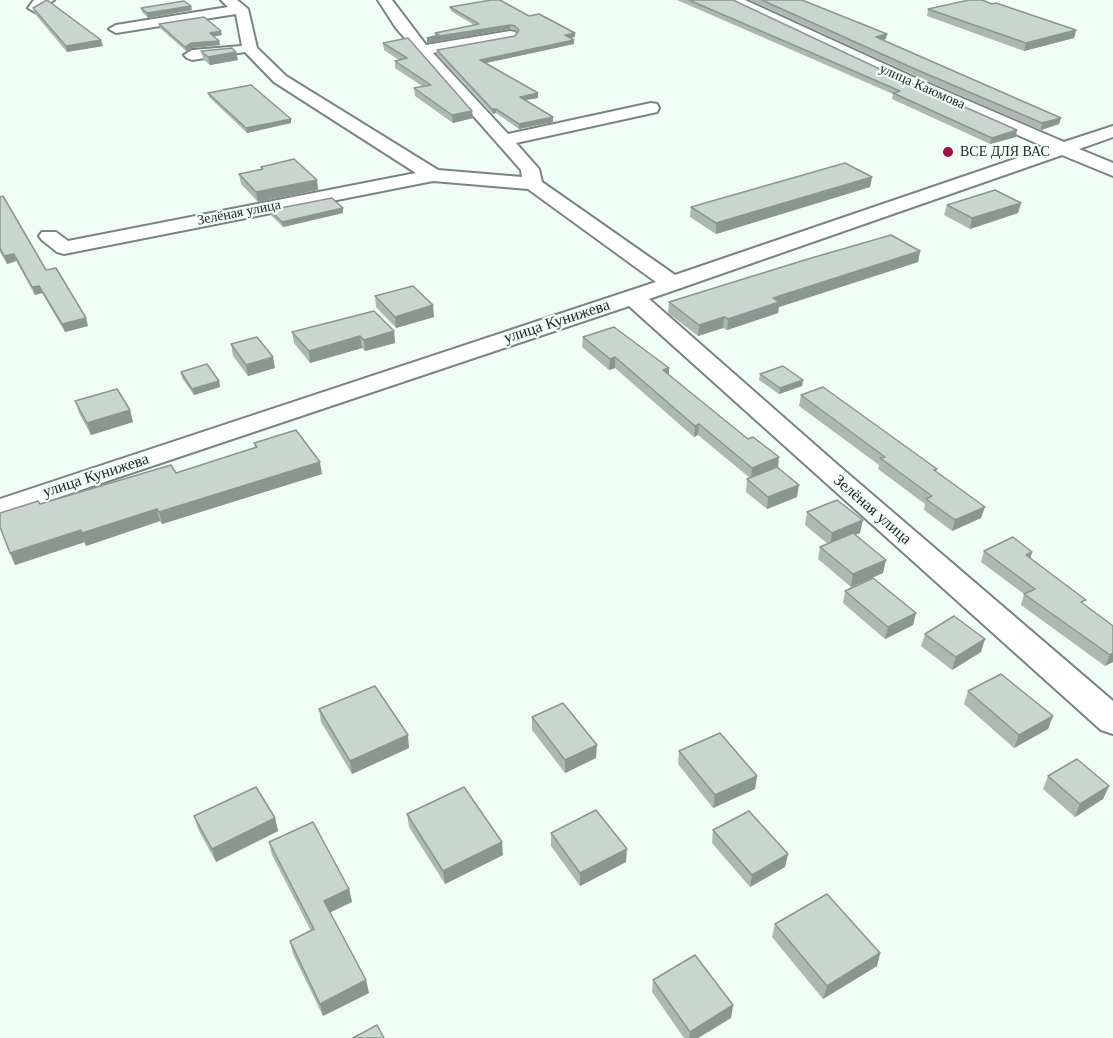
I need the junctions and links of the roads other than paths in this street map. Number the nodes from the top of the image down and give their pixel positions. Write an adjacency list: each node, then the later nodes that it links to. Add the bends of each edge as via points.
1 (734, 0): 12 (street, улица Каюмова)
2 (383, 3): 7 (street)
3 (234, 5): 4 (street); 6 (street, via 243,12)
4 (116, 29)
5 (510, 36): 7 (street)
6 (250, 49): 8 (street); 14 (street, Зелёная улица, via 294,90)
7 (422, 50): 11 (street)
8 (192, 56)
9 (651, 108): 11 (street)
10 (1113, 131): 12 (street, улица Кунижева)
11 (503, 140): 15 (street, via 530,169)
12 (1062, 149): 13 (street, улица Каюмова); 17 (street, улица Кунижева)
13 (1113, 170)
14 (433, 175): 15 (street, Зелёная улица); 16 (street, Зелёная улица, via 64,248)
15 (533, 184): 17 (street)
16 (49, 236)
17 (672, 283): 18 (street, улица Кунижева)
18 (633, 297): 19 (street, улица Кунижева); 20 (street, Зелёная улица)
19 (0, 508)
20 (1113, 722)

